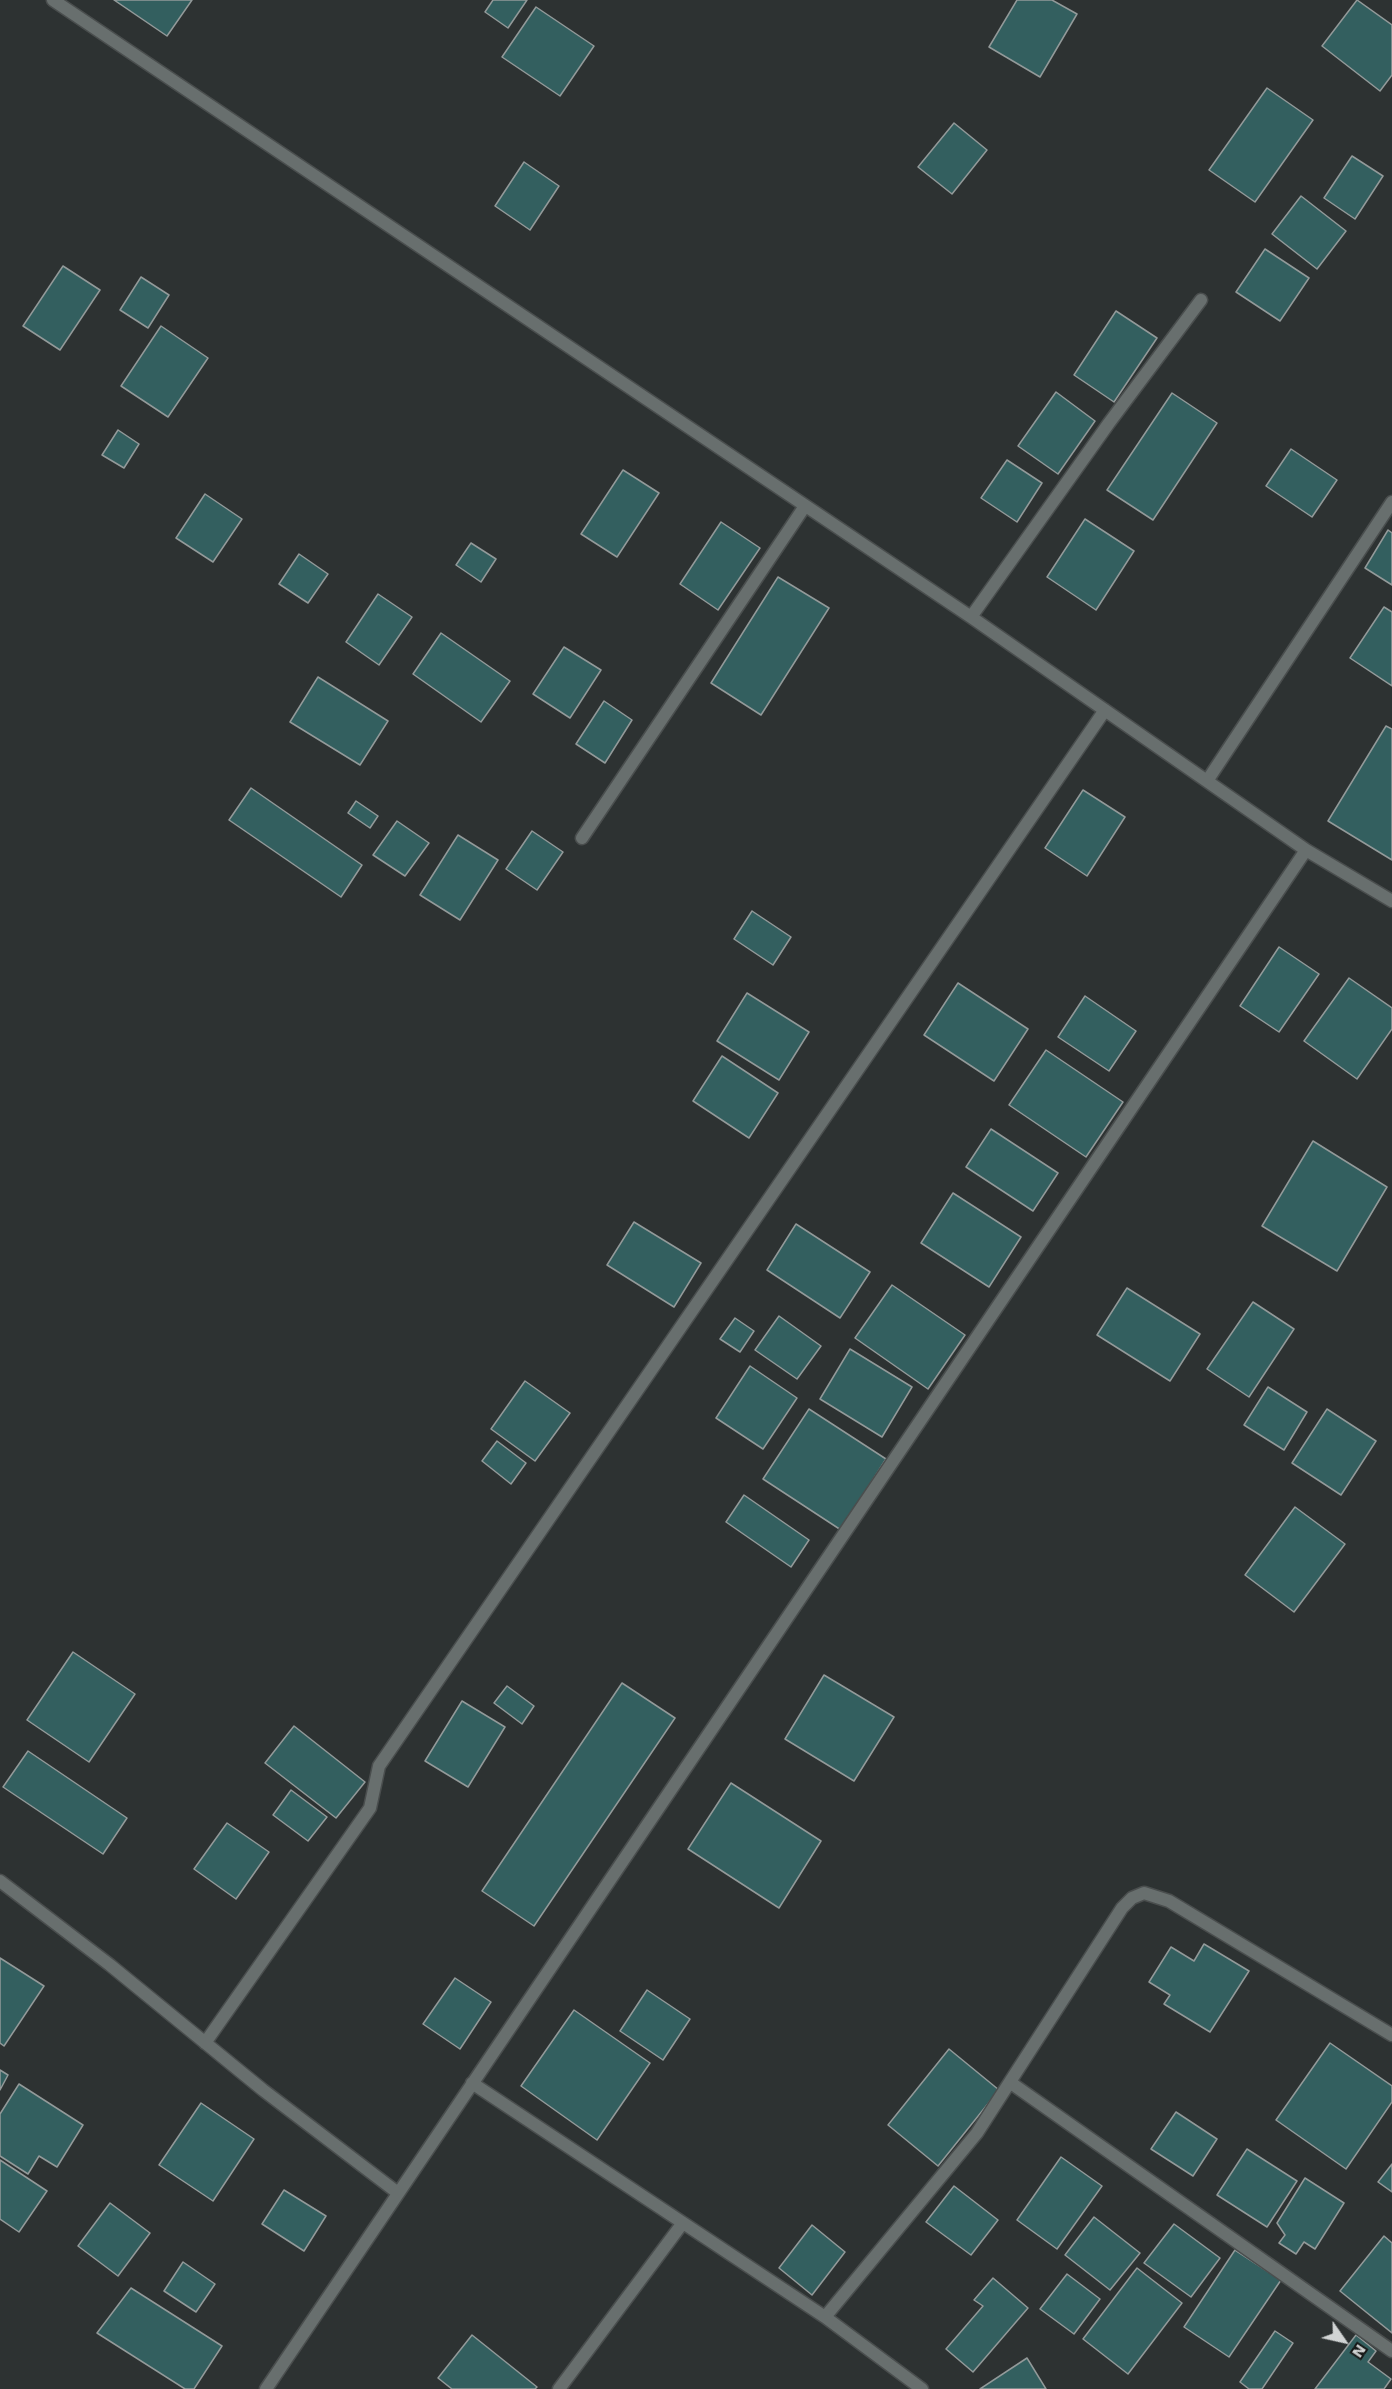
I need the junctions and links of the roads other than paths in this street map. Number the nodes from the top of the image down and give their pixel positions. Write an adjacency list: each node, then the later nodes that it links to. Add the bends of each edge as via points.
1 (53, 0): 4 (street)
2 (1201, 300): 5 (street)
3 (1392, 502): 7 (street)
4 (805, 506): 5 (street); 8 (street)
5 (971, 616): 6 (street)
6 (1105, 710): 7 (street); 13 (street, via 379,1766 370,1808)
7 (1207, 781): 9 (street)
8 (582, 838)
9 (1306, 850): 10 (street); 14 (street)
10 (1392, 901)
11 (0, 1881): 13 (street)
12 (1392, 2034): 15 (street, via 1168,1901 1144,1893 1122,1908)
13 (205, 2043): 16 (street)
14 (472, 2083): 16 (street); 17 (street)
15 (1011, 2083): 18 (street, via 977,2133); 19 (street)
16 (398, 2193): 20 (street)
17 (682, 2224): 18 (street); 21 (street)
18 (825, 2317): 22 (street)
19 (1392, 2351)
20 (266, 2389)
21 (559, 2389)
22 (922, 2389)

